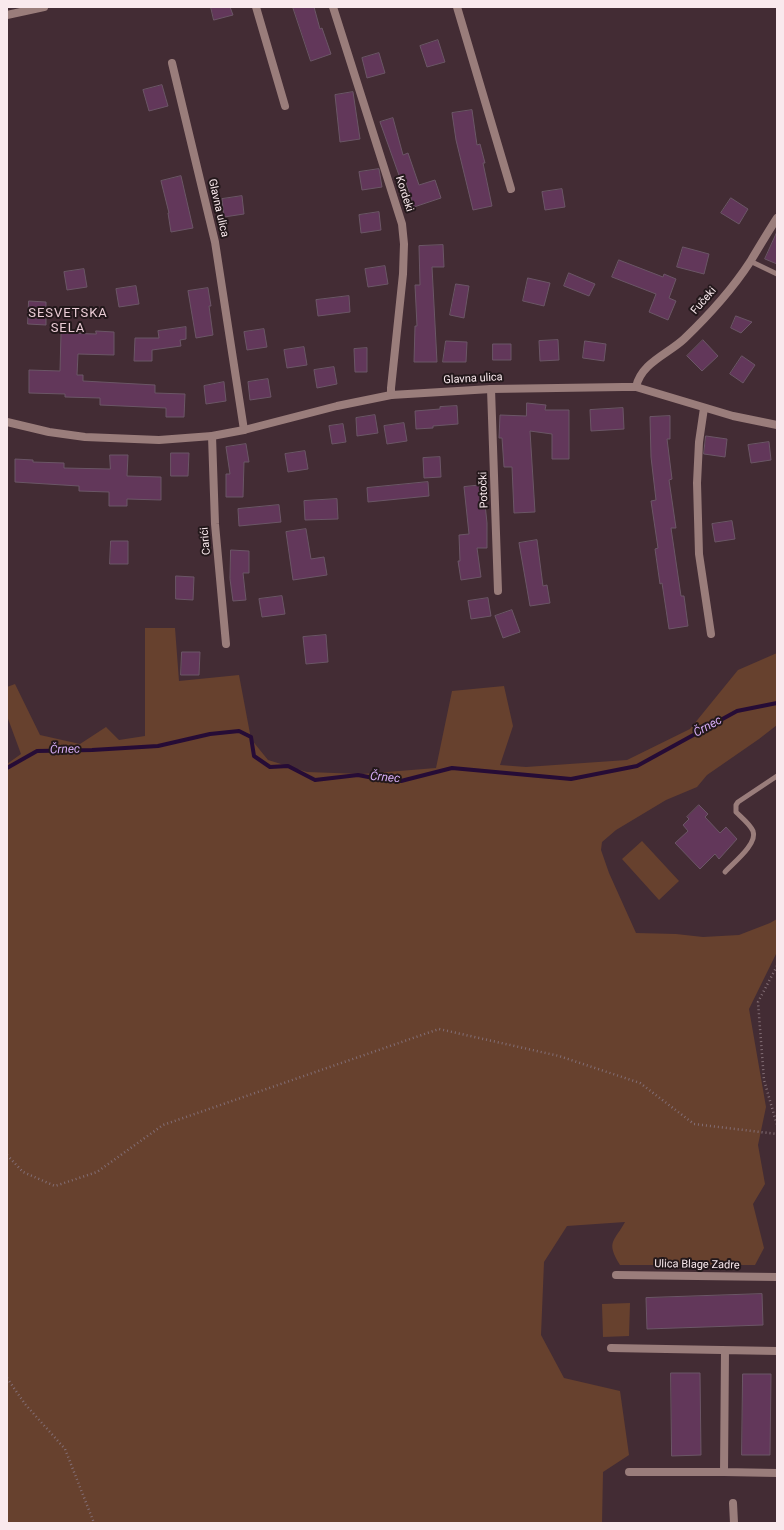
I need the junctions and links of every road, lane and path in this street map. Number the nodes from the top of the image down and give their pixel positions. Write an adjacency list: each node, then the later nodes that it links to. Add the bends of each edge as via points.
1 (44, 7): 5 (street)
2 (256, 7): 7 (street)
3 (333, 7): 14 (street, Kordeki, via 402,224 404,244)
4 (457, 7): 8 (street)
5 (7, 15)
6 (172, 63): 18 (street, Glavna ulica, via 214,242)
7 (285, 106)
8 (511, 189)
9 (777, 218): 10 (street, Fučeki)
10 (750, 261): 11 (lane); 12 (street, Fučeki, via 718,303 684,339 646,368)
11 (777, 274)
12 (636, 387): 13 (street, Glavna ulica); 15 (street, Glavna ulica)
13 (491, 389): 14 (street, Glavna ulica); 20 (street, Potočki)
14 (392, 395): 18 (street, Glavna ulica)
15 (704, 408): 17 (street, Glavna ulica); 21 (street, via 697,482 699,554)
16 (7, 422): 19 (street, Glavna ulica, via 85,437 159,440)
17 (777, 425)
18 (244, 430): 19 (street, Glavna ulica)
19 (212, 436): 22 (street, Carići, via 215,524)
20 (498, 591)
21 (712, 634)
22 (226, 644)
23 (777, 776): 24 (lane, via 736,805 736,812 753,831 754,838 752,844)
24 (725, 872)
25 (777, 966): 26 (path, via 758,1002 764,1080)
26 (777, 1125)
27 (777, 1134): 28 (path, via 694,1124 640,1083 559,1056 439,1029 163,1125 97,1172 55,1186 23,1172)
28 (7, 1155)
29 (616, 1275): 30 (street, Ulica Blage Zadre)
30 (777, 1277)
31 (611, 1348): 32 (street)
32 (725, 1350): 33 (street); 36 (street)
33 (777, 1351)
34 (7, 1378): 39 (path, via 25,1404 65,1450)
35 (629, 1472): 36 (street)
36 (724, 1472): 37 (street)
37 (777, 1473)
38 (733, 1503): 40 (street)
39 (94, 1523)
40 (734, 1523)

